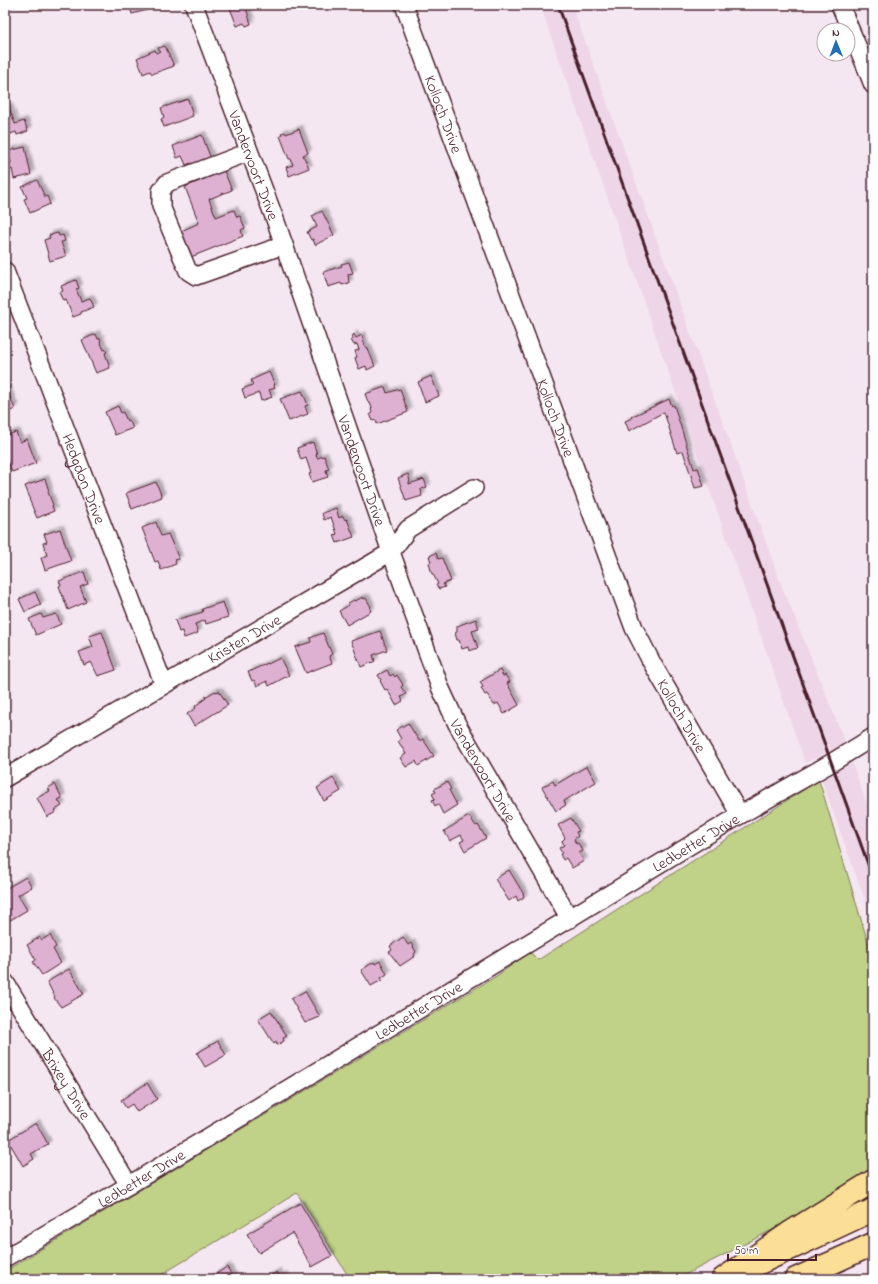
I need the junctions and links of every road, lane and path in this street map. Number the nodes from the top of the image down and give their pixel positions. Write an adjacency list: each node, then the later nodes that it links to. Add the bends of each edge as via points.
1 (194, 5): 5 (street, Vandervoort Drive)
2 (404, 5): 13 (street, Kolloch Drive, via 634,628)
3 (840, 5): 4 (street)
4 (873, 85)
5 (249, 152): 6 (street, Vandervoort Drive); 6 (street, via 167,183 161,191 161,206 188,271 196,276)
6 (284, 245): 9 (street, Vandervoort Drive)
7 (5, 271): 10 (street, Hedgdon Drive)
8 (474, 488): 9 (street, Kristen Drive, via 408,529)
9 (390, 552): 10 (street, Kristen Drive); 14 (street, Vandervoort Drive, via 440,687 457,724)
10 (164, 685): 12 (street, Kristen Drive)
11 (873, 736): 13 (street, Ledbetter Drive, via 832,763)
12 (5, 778)
13 (740, 815): 14 (street, Ledbetter Drive)
14 (570, 919): 17 (street, Ledbetter Drive)
15 (5, 982): 17 (street, Brixey Drive)
16 (873, 1181): 21 (main road, via 791,1232)
17 (129, 1185): 20 (street, Ledbetter Drive)
18 (873, 1210): 21 (main road)
19 (873, 1244): 22 (main road)
20 (5, 1258)
21 (724, 1279)
22 (796, 1279)

